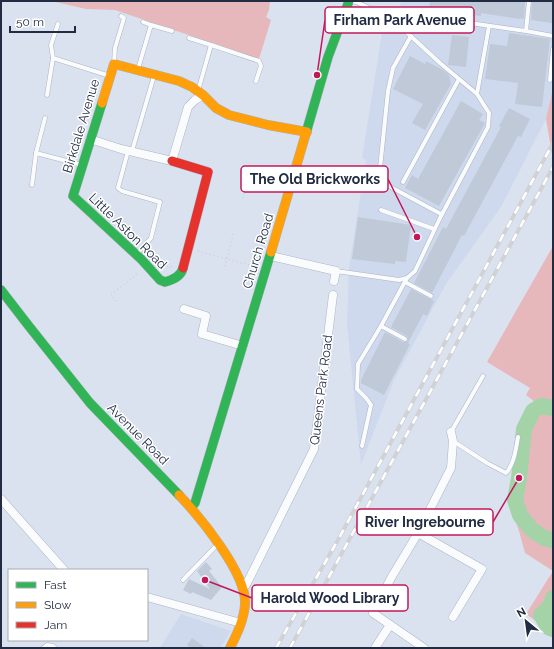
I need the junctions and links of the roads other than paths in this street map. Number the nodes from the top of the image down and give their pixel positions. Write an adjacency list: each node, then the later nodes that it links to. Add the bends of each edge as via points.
1 (350, 1): 4 (lane); 28 (street, Church Road, via 328,57)
2 (530, 1): 10 (lane)
3 (121, 16): 17 (lane, via 124,18)
4 (390, 17): 8 (lane, via 428,17); 11 (lane)
5 (143, 22): 7 (lane)
6 (58, 24): 16 (lane, via 51,45)
7 (151, 25): 9 (lane); 18 (lane)
8 (490, 26): 10 (lane); 25 (lane)
9 (172, 31)
10 (526, 31): 12 (lane)
11 (411, 36): 21 (lane); 38 (lane, via 393,68 388,91 379,178 387,185)
12 (553, 36)
13 (189, 38): 14 (lane)
14 (211, 45): 23 (lane, via 259,61 261,66); 24 (lane)
15 (553, 49): 22 (lane)
16 (53, 58): 20 (lane); 26 (lane)
17 (114, 64): 18 (street); 20 (street, Birkdale Avenue)
18 (137, 70): 19 (street)
19 (155, 74): 24 (street, via 179,81); 30 (lane)
20 (110, 76): 29 (street, Birkdale Avenue)
21 (459, 78): 25 (lane); 34 (lane)
22 (550, 80)
23 (256, 81)
24 (201, 93): 28 (street, via 216,108 229,114); 32 (street, via 188,107)
25 (477, 94): 38 (lane, via 489,113 488,127)
26 (47, 95)
27 (45, 118): 31 (lane)
28 (307, 132): 40 (street, Church Road)
29 (90, 139): 30 (street); 33 (street, Birkdale Avenue)
30 (130, 151): 32 (street); 41 (lane, via 118,188 160,202 151,238)
31 (36, 153): 33 (lane); 35 (lane)
32 (172, 161): 41 (street, Little Aston Road, via 208,172 182,272 165,282)
33 (82, 165): 36 (street, Birkdale Avenue)
34 (403, 182)
35 (32, 185)
36 (73, 196): 41 (street, Little Aston Road)
37 (382, 210): 39 (lane)
38 (442, 214): 39 (lane)
39 (434, 229): 43 (lane, via 415,271)
40 (271, 256): 42 (street); 51 (street, Church Road)
41 (141, 260)
42 (336, 271): 43 (lane); 44 (street)
43 (406, 280): 47 (lane); 49 (lane)
44 (334, 281)
45 (1, 290): 58 (street, Avenue Road, via 95,408)
46 (333, 295): 63 (street, Queens Park Road, via 314,449)
47 (431, 296)
48 (184, 309): 51 (street, via 206,316 202,334)
49 (380, 326): 50 (lane); 56 (lane, via 358,364 357,390 371,405)
50 (405, 339)
51 (244, 346): 58 (street, Church Road, via 195,503)
52 (483, 376): 53 (lane)
53 (451, 432): 55 (street)
54 (518, 437): 55 (lane, via 516,451 506,473)
55 (452, 440): 59 (street, via 451,468)
56 (362, 446)
57 (1, 499): 61 (street)
58 (191, 507): 60 (street, Avenue Road)
59 (418, 533): 65 (street, via 482,569); 67 (street, via 373,613)
60 (218, 543): 62 (lane); 63 (street, Avenue Road)
61 (63, 569)
62 (183, 580)
63 (243, 587): 66 (street, Avenue Road, via 246,601)
64 (148, 597): 66 (street)
65 (453, 617)
66 (241, 623): 70 (street)
67 (390, 625): 71 (street); 72 (street)
68 (43, 648): 69 (lane, via 47,644)
69 (55, 648)
70 (230, 648)
71 (375, 648)
72 (424, 648)

